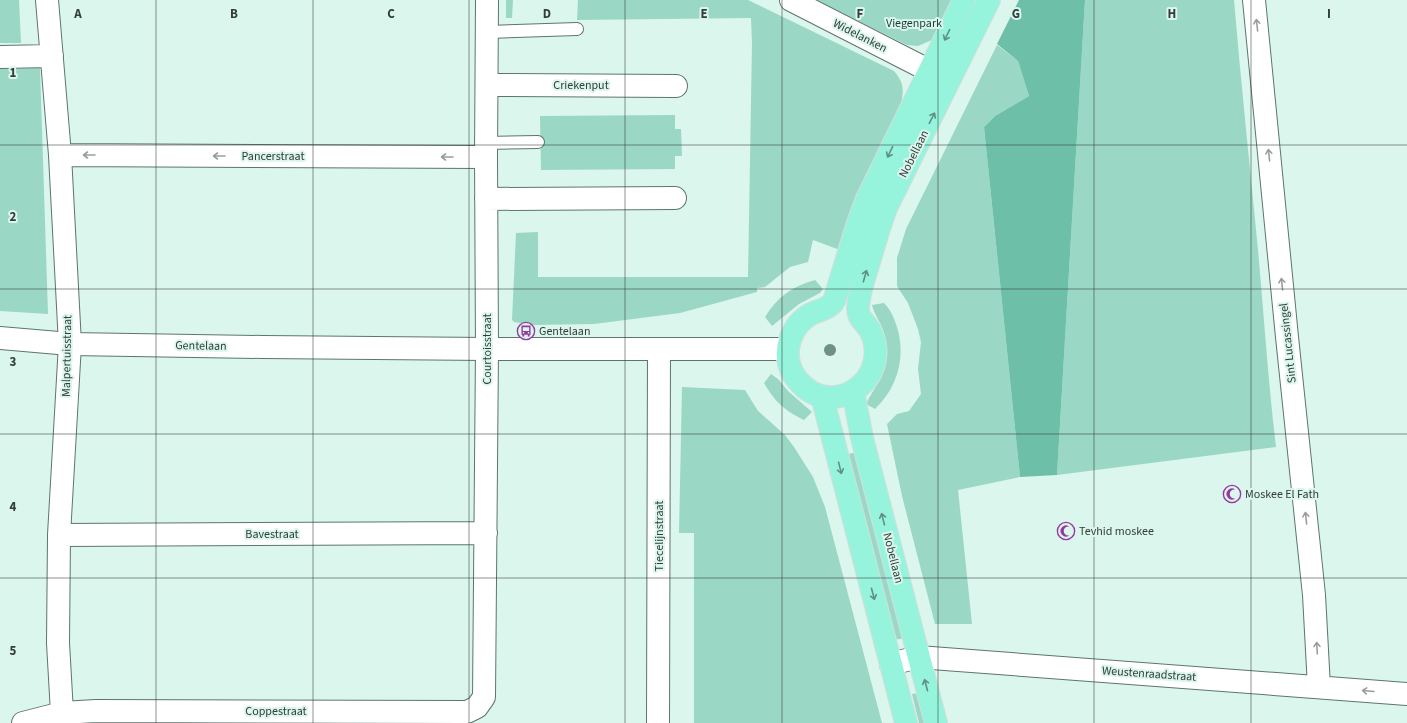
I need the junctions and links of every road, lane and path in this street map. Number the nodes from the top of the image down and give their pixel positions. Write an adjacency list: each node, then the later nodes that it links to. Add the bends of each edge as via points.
1 (47, 0): 9 (street, Malpertuisstraat)
2 (487, 0): 8 (street, Courtoisstraat)
3 (791, 0): 11 (street, Widelanken)
4 (964, 0): 11 (main road, Nobellaan, one-way to 11)
5 (989, 0): 24 (main road, Nobellaan, one-way to 5, via 864,383 871,373 876,353 872,334 860,320 858,305 886,208)
6 (1254, 0): 30 (street, Sint Lucassingel, one-way to 6, via 1314,594)
7 (577, 29): 8 (lane)
8 (487, 32): 12 (street, Courtoisstraat)
9 (52, 56): 10 (street); 16 (street, Malpertuisstraat)
10 (0, 57)
11 (930, 71): 22 (main road, Nobellaan, one-way to 22, via 867,200 834,301 798,325 789,341)
12 (486, 85): 13 (street, Criekenput); 15 (street, Courtoisstraat)
13 (676, 86)
14 (538, 142): 15 (lane)
15 (486, 150): 16 (street, Pancerstraat, one-way to 16); 18 (street, Courtoisstraat)
16 (60, 155): 20 (street, Malpertuisstraat)
17 (675, 198): 18 (street)
18 (486, 199): 21 (street, Courtoisstraat)
19 (0, 338): 20 (street, Gentelaan)
20 (70, 344): 21 (street, Gentelaan); 27 (street, Malpertuisstraat)
21 (487, 349): 23 (street, Gentelaan); 26 (street, Courtoisstraat)
22 (788, 349): 23 (street, Gentelaan); 25 (main road, via 790,368 798,381 807,390)
23 (659, 350): 35 (street, Tiecelijnstraat)
24 (853, 391): 25 (main road, via 841,396); 28 (main road, Nobellaan, one-way to 24, via 862,438)
25 (822, 396): 29 (main road, one-way to 29)
26 (486, 533): 27 (street, Bavestraat); 32 (street, Courtoisstraat)
27 (59, 535): 33 (street, Malpertuisstraat, via 58,643)
28 (918, 657): 29 (street, Weustenraadstraat); 30 (street, Weustenraadstraat); 37 (main road, Nobellaan, one-way to 28)
29 (891, 664): 36 (main road)
30 (1319, 687): 31 (street, Weustenraadstraat, one-way to 30)
31 (1407, 694)
32 (484, 697): 33 (street, Coppestraat, via 477,707 467,712 96,711)
33 (63, 718): 34 (street, Coppestraat)
34 (23, 723)
35 (658, 723)
36 (906, 723)
37 (936, 723)

